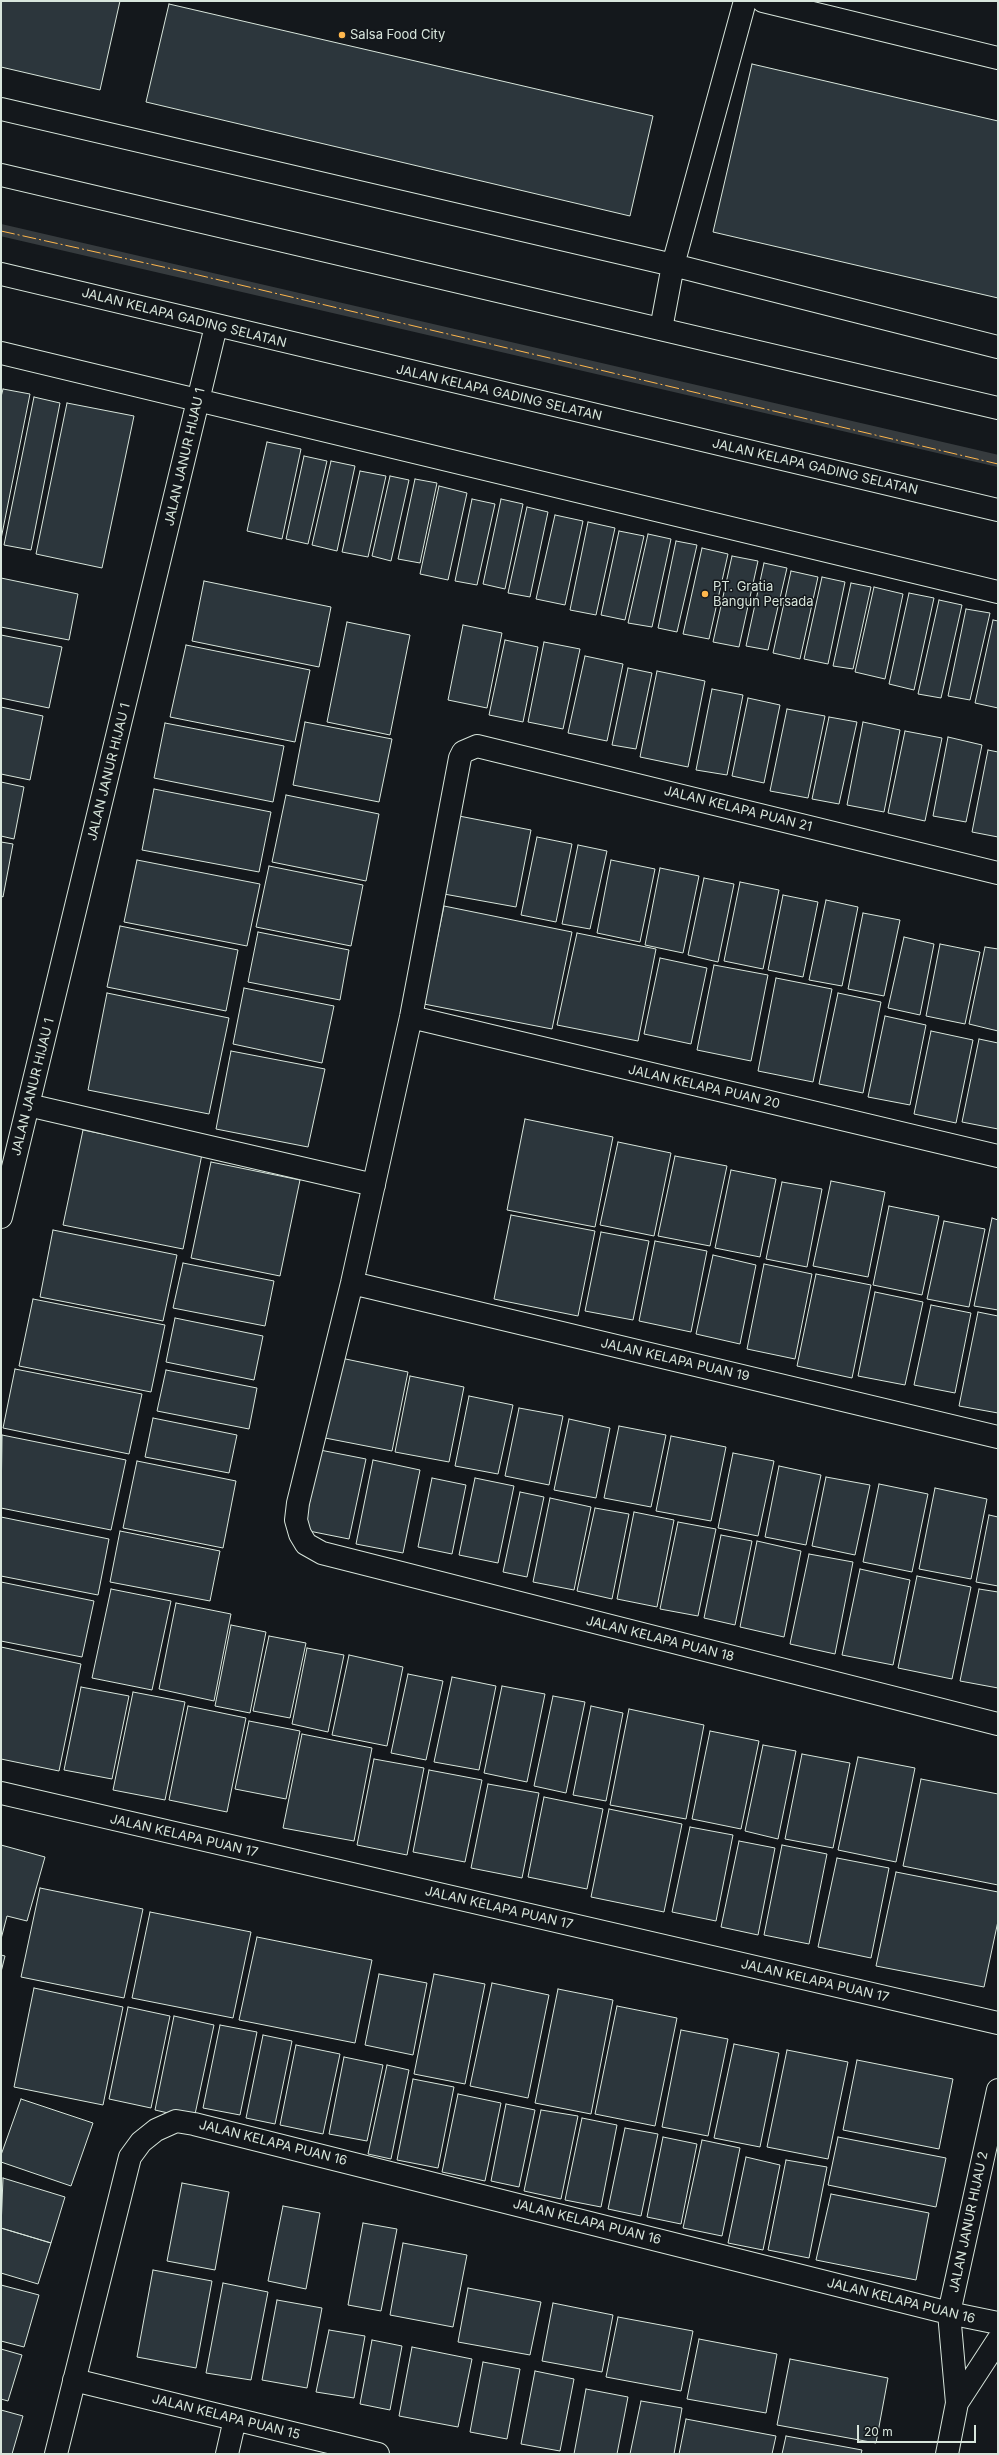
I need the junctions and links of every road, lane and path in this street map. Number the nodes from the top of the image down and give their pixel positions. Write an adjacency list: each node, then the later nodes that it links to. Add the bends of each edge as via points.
1 (744, 1): 6 (street)
2 (763, 1): 3 (street)
3 (998, 58)
4 (1, 108): 6 (street)
5 (1, 175): 9 (street)
6 (673, 265): 9 (street); 10 (street)
7 (1, 274): 8 (street, JALAN KELAPA GADING SELATAN)
8 (216, 326): 12 (street, JALAN JANUR HIJAU 1); 14 (street, JALAN KELAPA GADING SELATAN)
9 (661, 329): 13 (street)
10 (998, 347)
11 (1, 353): 12 (street)
12 (198, 402): 15 (street); 19 (street, JALAN JANUR HIJAU 1)
13 (998, 408)
14 (998, 510)
15 (998, 592)
16 (477, 746): 17 (street, JALAN KELAPA PUAN 21); 18 (street, JALAN KELAPA PUAN 18, via 469,748 460,758)
17 (998, 873)
18 (411, 1017): 20 (street, JALAN KELAPA PUAN 20); 21 (street, JALAN KELAPA PUAN 18)
19 (28, 1105): 21 (street); 22 (street, JALAN JANUR HIJAU 1)
20 (998, 1156)
21 (374, 1185): 23 (street, JALAN KELAPA PUAN 18)
22 (1, 1217)
23 (352, 1283): 24 (street, JALAN KELAPA PUAN 19); 25 (street, JALAN KELAPA PUAN 18, via 298,1503 296,1520 306,1544 322,1553)
24 (998, 1437)
25 (998, 1724)
26 (1, 1793): 27 (street, JALAN KELAPA PUAN 17)
27 (998, 2023)
28 (998, 2090): 29 (street, JALAN JANUR HIJAU 2)
29 (949, 2313): 30 (street, JALAN KELAPA PUAN 16); 32 (street, JALAN KELAPA PUAN 16, via 176,2121 156,2130 141,2142 130,2157); 33 (street, JALAN JANUR HIJAU 2)
30 (998, 2323)
31 (998, 2340): 33 (street, JALAN JANUR HIJAU 2)
32 (74, 2380): 34 (street, JALAN KELAPA PUAN 15); 35 (street)
33 (957, 2403): 38 (street, JALAN JANUR HIJAU 2)
34 (234, 2419): 36 (street); 37 (street, JALAN KELAPA PUAN 15)
35 (56, 2454)
36 (227, 2454)
37 (378, 2454)
38 (947, 2454)

